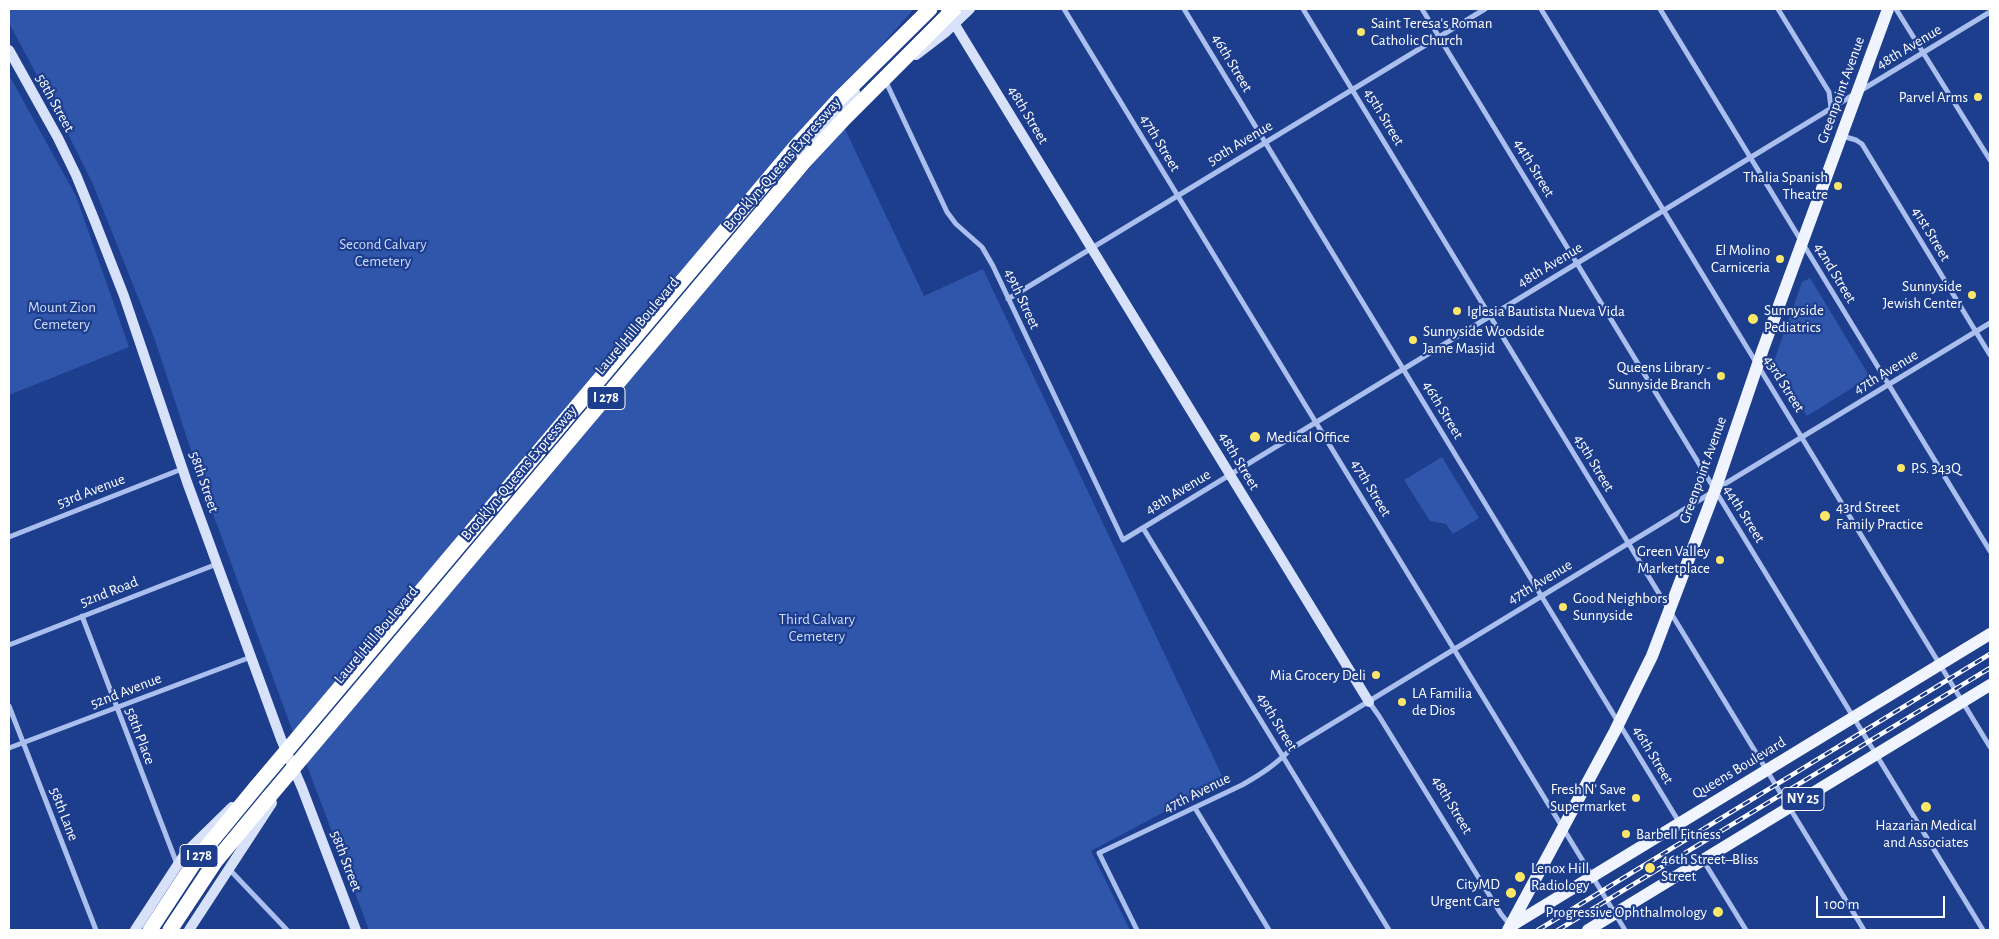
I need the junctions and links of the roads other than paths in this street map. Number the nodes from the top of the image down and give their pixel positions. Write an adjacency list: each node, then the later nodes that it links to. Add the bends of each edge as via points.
1 (920, 9): 26 (main road, Laurel Hill Boulevard)
2 (930, 9): 89 (highway, Brooklyn-Queens Expressway / I 278, bridge, via 796,146 256,786 196,860)
3 (945, 9): 18 (main road, 48th Street)
4 (970, 9): 18 (main road, Brooklyn-Queens Expressway)
5 (1064, 9): 31 (street, 47th Street)
6 (1184, 9): 28 (street, 46th Street)
7 (1303, 9): 23 (street, 45th Street)
8 (1422, 9): 19 (street, 44th Street)
9 (1473, 9): 17 (street)
10 (1485, 9): 17 (street, 50th Avenue)
11 (1541, 9): 32 (street, 43rd Street)
12 (1660, 9): 29 (street, 42nd Street)
13 (1778, 9): 25 (street, via 1829,92)
14 (1888, 9): 24 (main road, Greenpoint Avenue)
15 (1896, 9): 21 (street)
16 (1990, 12): 21 (street, 48th Avenue)
17 (1474, 15): 19 (street, 50th Avenue)
18 (954, 16): 22 (main road, Laurel Hill Boulevard); 34 (main road, 48th Street); 90 (highway, Brooklyn-Queens Expressway / I 278, bridge, via 845,118 804,162 215,862)
19 (1439, 37): 23 (street, 50th Avenue); 35 (street, 44th Street)
20 (9, 50): 46 (main road, 58th Street, via 76,175 124,296)
21 (1924, 52): 24 (street, 48th Avenue); 30 (street)
22 (884, 79): 26 (main road, Laurel Hill Boulevard); 36 (street, 49th Street, via 947,212 986,252)
23 (1352, 90): 28 (street, 50th Avenue); 37 (street, 45th Street)
24 (1858, 92): 25 (street, 48th Avenue); 27 (main road, Greenpoint Avenue)
25 (1831, 108): 29 (street, 48th Avenue)
26 (834, 118): 75 (main road, Laurel Hill Boulevard)
27 (1842, 136): 33 (main road, Greenpoint Avenue); 39 (street, 41st Street, via 1862,144)
28 (1266, 142): 31 (street, 50th Avenue); 42 (street, 46th Street)
29 (1751, 158): 32 (street, 48th Avenue); 33 (street, 42nd Street)
30 (1990, 160)
31 (1178, 196): 34 (street, 50th Avenue); 44 (street, 47th Street)
32 (1664, 211): 35 (street, 48th Avenue); 41 (street, 43rd Street)
33 (1802, 242): 41 (main road, Greenpoint Avenue); 43 (street, 42nd Street)
34 (1092, 248): 36 (street, 50th Avenue); 47 (main road, 48th Street)
35 (1577, 264): 37 (street, 48th Avenue); 48 (street, 44th Street)
36 (1008, 299): 51 (street, 49th Street)
37 (1490, 316): 42 (street, 48th Avenue); 52 (street, 45th Street)
38 (1990, 323): 39 (street, 47th Avenue)
39 (1976, 332): 40 (street, 41st Street); 43 (street, 47th Avenue)
40 (1990, 355)
41 (1758, 364): 45 (street, 43rd Street); 48 (main road, Greenpoint Avenue)
42 (1404, 369): 44 (street, 48th Avenue); 55 (street, 46th Street)
43 (1889, 385): 45 (street, 47th Avenue); 53 (street, 42nd Street)
44 (1316, 422): 47 (street, 48th Avenue); 60 (street, 47th Street)
45 (1803, 437): 48 (street, 47th Avenue); 62 (street, 43rd Street)
46 (183, 469): 50 (street, 53rd Avenue); 54 (main road, 58th Street)
47 (1230, 475): 49 (street, 48th Avenue); 64 (main road, 48th Street)
48 (1714, 490): 52 (street, 47th Avenue); 56 (main road, Greenpoint Avenue); 68 (street, 44th Street)
49 (1143, 528): 51 (street, 48th Avenue); 74 (street, 49th Street)
50 (9, 537)
51 (1122, 540)
52 (1629, 543): 55 (street, 47th Avenue); 56 (street, 45th Street)
53 (1990, 551)
54 (218, 564): 57 (street, 52nd Road); 61 (main road, 58th Street)
55 (1542, 596): 60 (street, 47th Avenue); 69 (street, 46th Street)
56 (1669, 610): 69 (main road, Greenpoint Avenue, via 1647,669); 76 (street, 45th Street)
57 (82, 616): 59 (street, 52nd Road); 67 (street, 58th Place)
58 (1990, 634): 62 (main road, Queens Boulevard / NY 25)
59 (9, 645)
60 (1454, 649): 64 (street, 47th Avenue); 80 (street, 47th Street)
61 (252, 657): 67 (street, 52nd Avenue); 75 (main road, 58th Street)
62 (1940, 664): 65 (street, 43rd Street); 68 (main road, Queens Boulevard / NY 25)
63 (1990, 685): 65 (main road, NY 25)
64 (1369, 702): 74 (street, 47th Avenue); 86 (street, 48th Street)
65 (1963, 702): 71 (street, 43rd Street); 73 (main road, NY 25)
66 (9, 706): 70 (street, 58th Lane)
67 (116, 708): 70 (street, 52nd Avenue); 82 (street, 58th Place)
68 (1853, 717): 73 (street, 44th Street); 76 (main road, Queens Boulevard / NY 25)
69 (1619, 724): 79 (street, 46th Street); 80 (main road, Greenpoint Avenue)
70 (23, 743): 72 (street, 52nd Avenue); 87 (street, 58th Lane)
71 (1990, 746)
72 (9, 748)
73 (1876, 755): 78 (main road, NY 25); 101 (street, 44th Street)
74 (1284, 756): 77 (street, 47th Avenue, via 1242,785); 96 (street, 49th Street)
75 (290, 760): 82 (main road, Laurel Hill Boulevard, via 278,765 198,838); 83 (main road, Laurel Hill Boulevard, via 284,784); 93 (main road, 58th Street)
76 (1766, 771): 78 (street, 45th Street); 79 (main road, Queens Boulevard / NY 25)
77 (1195, 808): 94 (street, 47th Avenue, via 1099,853); 95 (street)
78 (1789, 808): 81 (main road, NY 25); 100 (street, 45th Street)
79 (1680, 823): 84 (main road, Queens Boulevard / NY 25)
80 (1563, 828): 84 (street, 47th Street); 86 (main road, Greenpoint Avenue)
81 (1703, 860): 85 (main road, NY 25); 99 (street)
82 (177, 864): 88 (main road, Laurel Hill Boulevard)
83 (228, 868): 91 (main road, Laurel Hill Boulevard); 92 (street)
84 (1592, 877): 85 (street, 47th Street); 86 (main road, Queens Boulevard / NY 25)
85 (1615, 914): 97 (main road, NY 25); 98 (street, 47th Street)
86 (1508, 929)
87 (96, 930)
88 (135, 930)
89 (150, 930)
90 (170, 930)
91 (189, 930)
92 (287, 930)
93 (356, 930)
94 (1137, 930)
95 (1269, 930)
96 (1389, 930)
97 (1588, 930)
98 (1625, 930)
99 (1746, 930)
100 (1864, 930)
101 (1983, 930)

